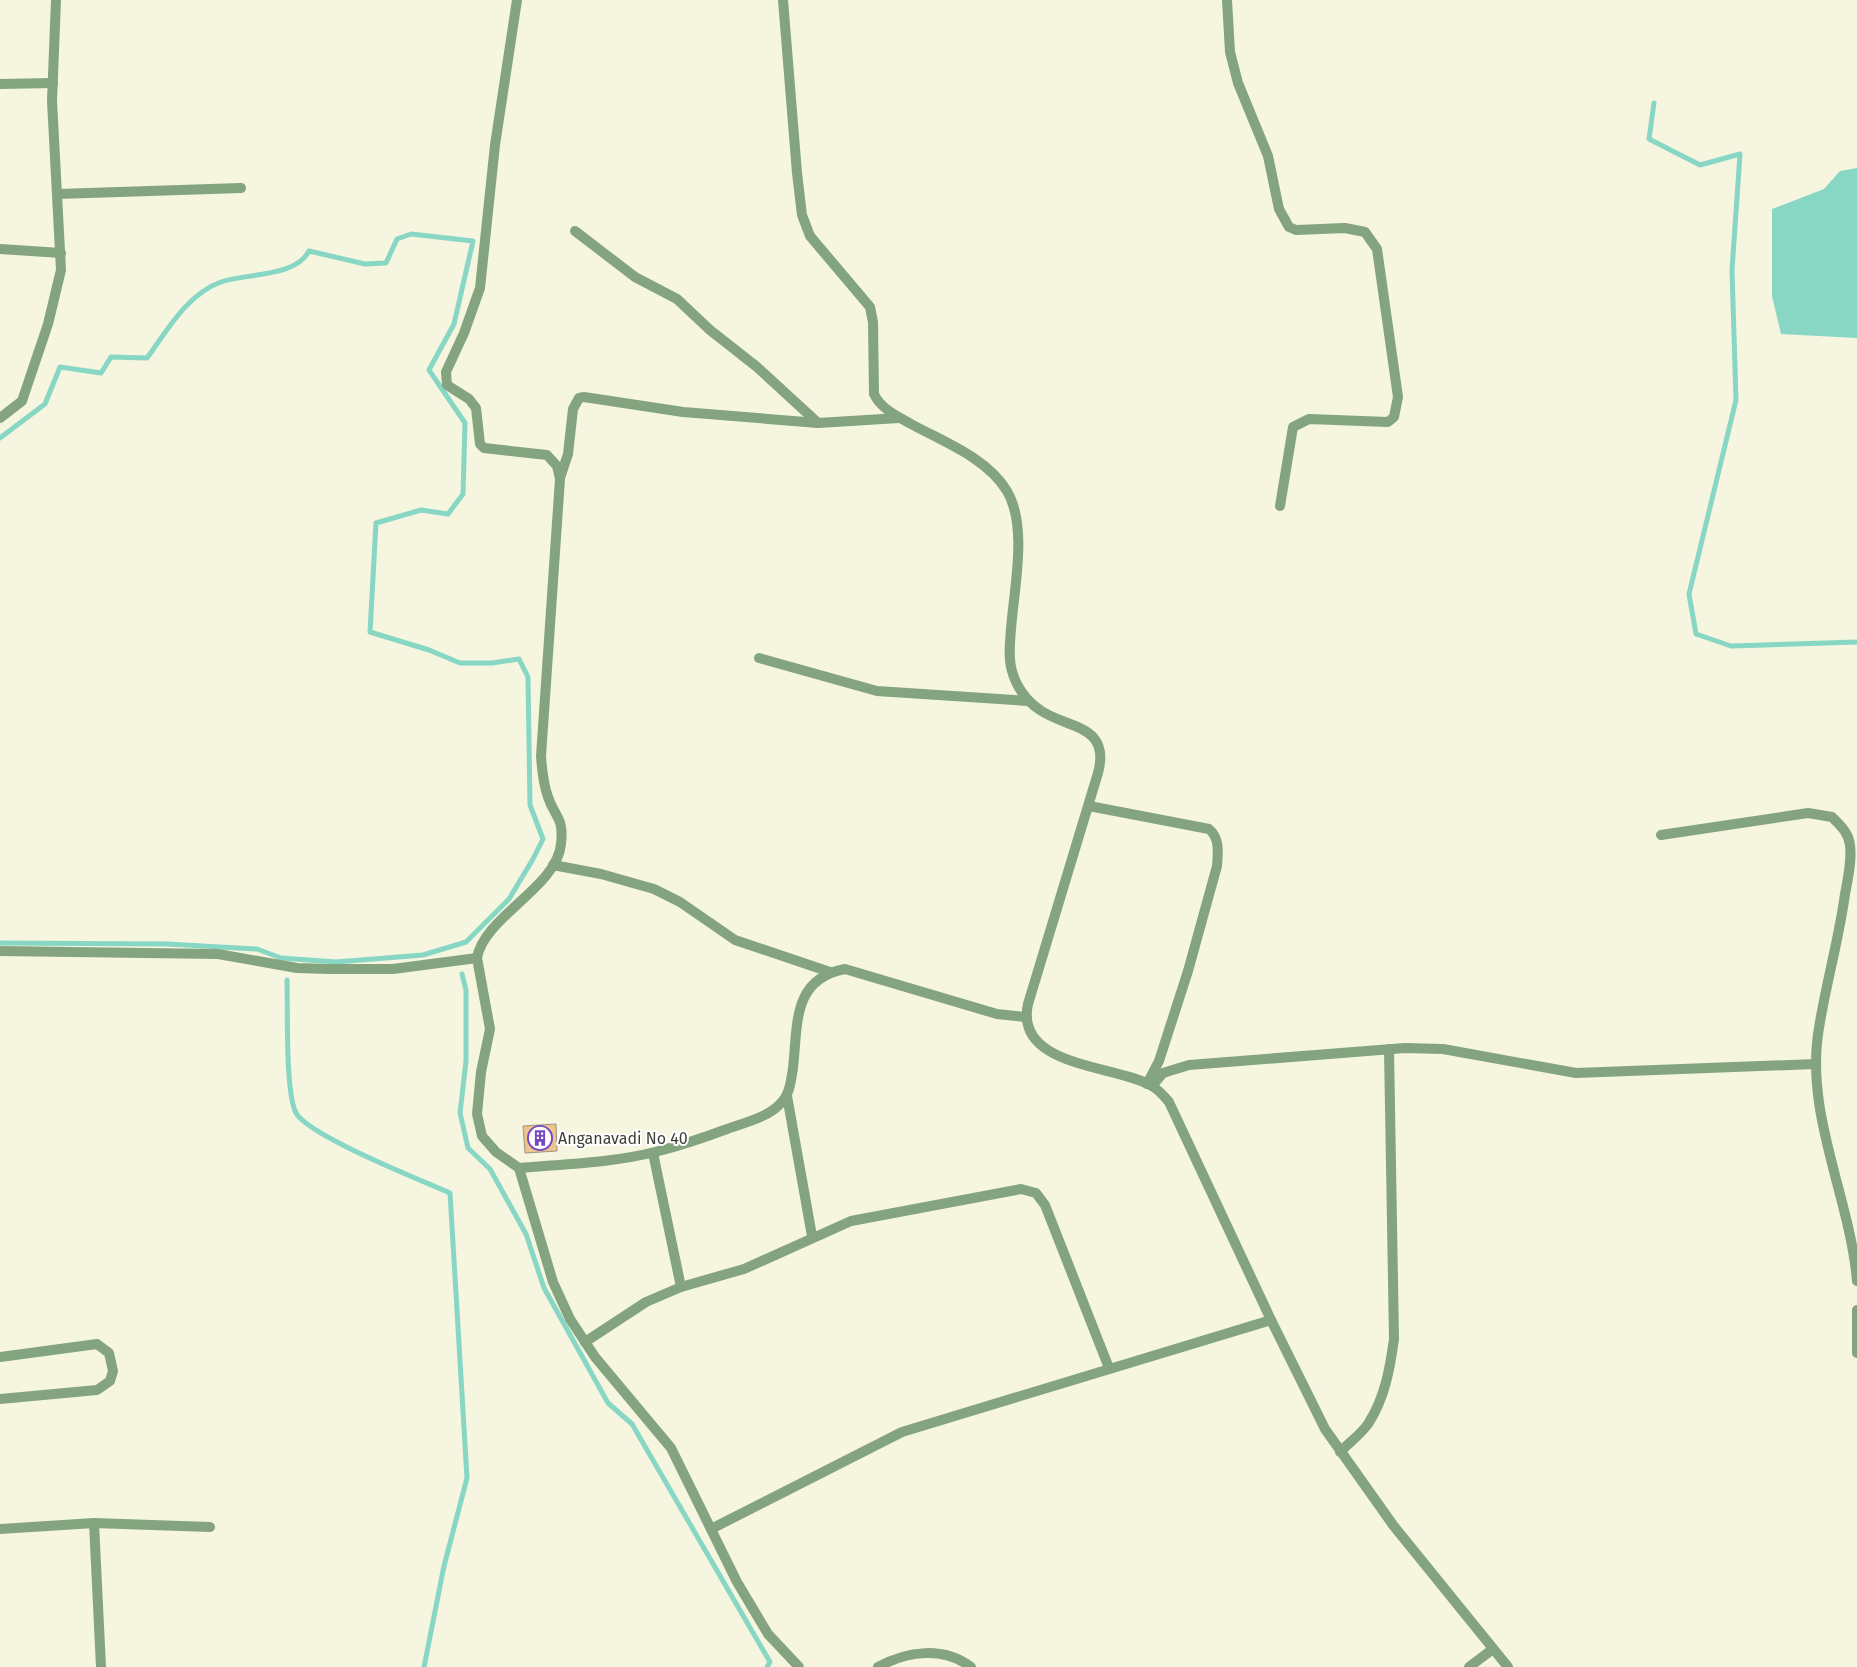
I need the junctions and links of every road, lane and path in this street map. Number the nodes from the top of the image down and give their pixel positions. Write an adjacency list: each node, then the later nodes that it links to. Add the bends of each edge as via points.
1 (56, 0): 5 (street)
2 (517, 0): 15 (street, via 495,145 480,288 446,372 446,380 451,389 476,408 480,444 484,448 547,455 557,466)
3 (783, 0): 13 (street, via 802,215 810,236 870,307 874,394 884,407)
4 (1227, 0): 16 (street, via 1230,52 1238,84 1268,156 1283,218 1289,227 1305,231 1345,228 1365,232 1377,249 1398,397 1394,417 1388,422 1309,419 1292,427)
5 (53, 83): 6 (street); 8 (street)
6 (0, 84)
7 (240, 188): 8 (street)
8 (58, 194): 11 (street)
9 (576, 231): 14 (street, via 636,277 677,300)
10 (0, 249): 11 (street)
11 (61, 253): 12 (street, via 61,270 48,324 22,401)
12 (0, 418)
13 (900, 418): 14 (street); 18 (street, via 984,465 997,477 1010,498 1018,522 1011,669)
14 (818, 423): 15 (street, via 683,412 579,398 573,409 568,454)
15 (560, 479): 21 (street, via 541,756 542,780 562,827 561,846)
16 (1280, 506)
17 (759, 658): 18 (street, via 878,691)
18 (1028, 701): 19 (street, via 1041,711 1078,726 1095,739 1101,762)
19 (1089, 806): 25 (street); 28 (street, via 1209,829 1216,837 1219,850 1218,866 1188,972)
20 (1661, 835): 27 (street, via 1808,814 1832,817 1847,834 1849,869 1840,933 1818,1029)
21 (553, 865): 23 (street, via 520,904 490,931 479,947); 24 (street, via 654,889 680,902 735,940)
22 (0, 951): 23 (street, via 218,954 290,967 329,969 393,969)
23 (477, 958): 31 (street, via 490,1029 481,1072 478,1114 482,1136 496,1152)
24 (830, 972): 25 (street, via 845,969 997,1014); 29 (street, via 820,977 805,994)
25 (1025, 1017): 28 (street, via 1035,1038 1058,1056)
26 (1389, 1050): 27 (street, via 1443,1050 1576,1073); 28 (street, via 1189,1065 1163,1073); 42 (street, via 1394,1339 1390,1371 1381,1398 1367,1425)
27 (1816, 1064): 33 (street, via 1822,1122 1854,1255)
28 (1149, 1084): 36 (street, via 1169,1102)
29 (787, 1096): 30 (street, via 771,1111 744,1124); 32 (street)
30 (653, 1153): 31 (street, via 608,1161); 34 (street)
31 (520, 1168): 37 (street, via 553,1282)
32 (812, 1236): 34 (street, via 744,1269); 40 (street, via 850,1221 1021,1189 1030,1190 1040,1196 1045,1205)
33 (1857, 1281)
34 (681, 1287): 37 (street, via 646,1302)
35 (1857, 1310): 38 (street)
36 (1271, 1320): 40 (street); 42 (street, via 1325,1429)
37 (585, 1342): 46 (street, via 671,1448)
38 (1857, 1353)
39 (0, 1357): 41 (street, via 97,1344 109,1353 112,1371 110,1381 97,1390)
40 (1109, 1368): 46 (street, via 902,1432)
41 (0, 1399)
42 (1340, 1452): 47 (street, via 1393,1525)
43 (94, 1523): 44 (street); 45 (street); 48 (street)
44 (210, 1526)
45 (0, 1529)
46 (710, 1529): 49 (street, via 768,1634)
47 (1493, 1649): 52 (street); 53 (street)
48 (101, 1667)
49 (799, 1667)
50 (878, 1667): 51 (street, via 931,1652 944,1653)
51 (971, 1667)
52 (1469, 1667)
53 (1508, 1667)

